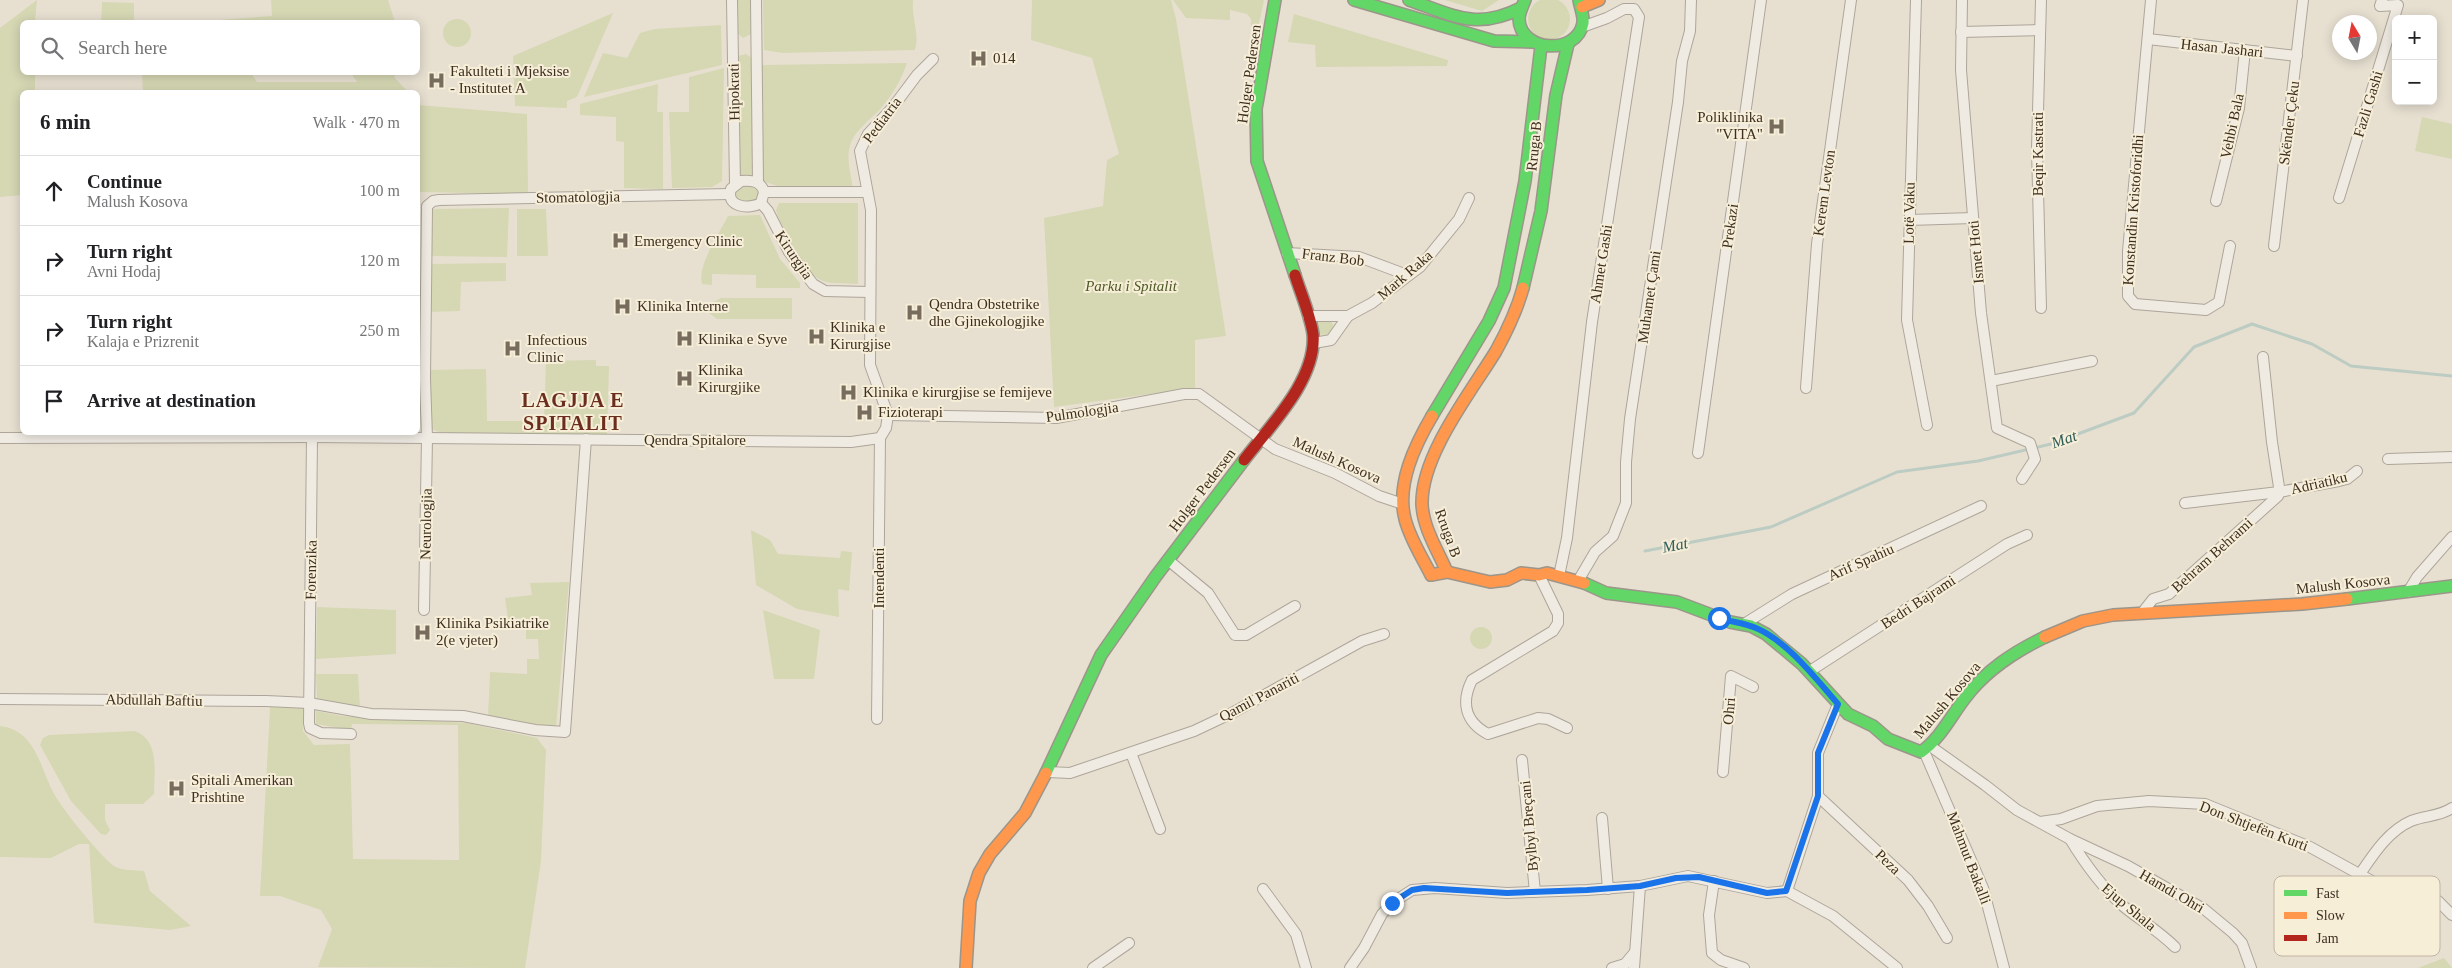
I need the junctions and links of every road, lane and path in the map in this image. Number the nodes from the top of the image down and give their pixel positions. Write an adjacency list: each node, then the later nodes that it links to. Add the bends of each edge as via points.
1 (732, 0): 28 (street, Hipokrati)
2 (756, 0): 27 (street, Hipokrati)
3 (1275, 0): 40 (street, Holger Pedersen, via 1258,90 1256,143 1260,170)
4 (1354, 0): 22 (street, via 1494,41)
5 (1409, 0): 16 (street, via 1485,20 1497,19)
6 (1599, 0): 17 (street)
7 (1690, 0): 74 (street, Muhamet Çami, via 1690,32 1682,61 1630,419 1626,503 1613,536 1595,552)
8 (1761, 0): 59 (street, Prekazi)
9 (1851, 0): 50 (street, Kerem Levton, via 1817,244)
10 (1916, 0): 37 (street, Lotë Vaku)
11 (1962, 0): 20 (street, Ismet Hoti)
12 (2041, 0): 19 (street, Beqir Kastrati)
13 (2151, 0): 21 (street, Konstandin Kristoforidhi)
14 (2303, 0): 25 (street, Skënder Çeku)
15 (2382, 0): 33 (street, Fazli Gashi, via 2380,6 2398,6)
16 (1523, 4): 22 (street, via 1522,27)
17 (1580, 4): 18 (street, via 1584,16)
18 (1582, 27): 23 (street); 73 (street, Ahmet Gashi, via 1624,9 1634,9 1639,17 1592,322 1567,538)
19 (2040, 30): 20 (street); 43 (street, Beqir Kastrati, via 2037,149)
20 (1961, 32): 36 (street, Ismet Hoti)
21 (2148, 40): 24 (street, Hasan Jashari); 38 (street, Konstandin Kristoforidhi, via 2128,251 2128,296 2135,304 2206,310 2214,307 2219,302)
22 (1537, 44): 23 (street, via 1556,48); 66 (street, Rruga B, via 1526,178 1501,296 1416,448 1407,473)
23 (1568, 44): 71 (street, Rruga B, via 1559,73 1546,182 1520,300 1506,333 1461,403 1434,453 1426,476 1422,497 1424,514)
24 (2245, 50): 25 (street, Hasan Jashari); 34 (street, Vehbi Bala, via 2239,108)
25 (2296, 56): 39 (street, Skënder Çeku)
26 (932, 59): 29 (street, Pediatria, via 863,142 860,157)
27 (758, 183): 28 (street, via 746,180); 31 (street)
28 (735, 184): 30 (street)
29 (867, 192): 31 (street); 42 (street, Pediatria)
30 (729, 194): 31 (street, via 740,206 752,206); 35 (street, Stomatologjia, via 439,200)
31 (762, 198): 42 (street, Kirurgjia, via 789,252 814,284 825,290)
32 (1469, 198): 41 (street, Mark Raka, via 1452,228 1420,266)
33 (2339, 198)
34 (2216, 201)
35 (429, 204): 55 (street, Neurologjia, via 426,212 425,312)
36 (1973, 218): 37 (street); 49 (street, Ismet Hoti, via 1980,312)
37 (1908, 220): 52 (street, Lotë Vaku, via 1907,320)
38 (2230, 246)
39 (2274, 246)
40 (1287, 253): 41 (street, Franz Bob, via 1359,257); 44 (street, Holger Pedersen)
41 (1407, 275): 45 (street, Mark Raka, via 1372,303)
42 (870, 292): 51 (street, Pediatria, via 870,364)
43 (2040, 308)
44 (1308, 316): 45 (street, Mark Raka); 46 (street, Holger Pedersen)
45 (1348, 316): 46 (street, Mark Raka, via 1331,340)
46 (1314, 343): 58 (street, Holger Pedersen, via 1311,365 1305,378)
47 (2263, 357): 64 (street)
48 (2092, 362): 49 (street)
49 (1991, 381): 63 (street, Ismet Hoti, via 1997,428 2030,443 2035,459)
50 (1806, 388)
51 (888, 415): 56 (street, Intendenti); 58 (street, Pulmologjia, via 1056,418 1192,394 1209,400)
52 (1927, 425)
53 (312, 437): 54 (street, Qendra Spitalore); 55 (street, Qendra Spitalore); 85 (street, Forenzika)
54 (0, 438)
55 (427, 438): 57 (street, Qendra Spitalore); 78 (street, Neurologjia)
56 (880, 438): 57 (street, Qendra Spitalore, via 856,442); 87 (street, Intendenti)
57 (586, 439): 85 (street, Abdullah Baftiu, via 565,732 535,730 463,716 355,712)
58 (1260, 439): 66 (street, Malush Kosova, via 1379,496); 70 (street, Holger Pedersen)
59 (1698, 453)
60 (2452, 457): 61 (street)
61 (2388, 459)
62 (2357, 471): 64 (street, Adriatiku, via 2347,479)
63 (2022, 479)
64 (2279, 492): 65 (street, Behram Behrami); 79 (street, Behram Behrami, via 2203,565 2169,594 2153,599)
65 (2185, 503)
66 (1403, 504): 71 (street, Rruga B, via 1404,516 1431,575)
67 (1981, 506): 80 (street, Arif Spahiu, via 1792,594)
68 (2026, 535): 82 (street, Bedri Bajrami, via 2007,544)
69 (2452, 537): 76 (street)
70 (1168, 560): 77 (street, via 1208,593 1235,635 1246,635); 93 (street, Holger Pedersen, via 1101,655)
71 (1447, 572): 72 (street, Malush Kosova, via 1490,582 1507,580 1521,573)
72 (1539, 575): 73 (street, Malush Kosova); 88 (street, via 1558,614 1558,623 1553,631 1472,680 1466,691 1465,704 1478,728 1488,734 1538,718)
73 (1559, 576): 74 (street, Malush Kosova)
74 (1578, 581): 80 (street, Malush Kosova, via 1606,593 1677,602)
75 (2452, 586): 76 (street, Malush Kosova)
76 (2408, 592): 79 (street, Malush Kosova, via 2302,604)
77 (1295, 606)
78 (424, 610)
79 (2142, 613): 90 (street, Malush Kosova, via 2082,621 2004,660 1979,681)
80 (1744, 624): 82 (street, Malush Kosova, via 1759,629)
81 (1384, 634): 91 (street, Qamil Panariti, via 1362,641 1194,731)
82 (1810, 671): 86 (street, Malush Kosova)
83 (1753, 687): 94 (street, Ohri, via 1731,676)
84 (0, 699): 85 (street, Abdullah Baftiu)
85 (309, 703): 89 (street, via 309,723 315,732)
86 (1838, 704): 90 (street, Malush Kosova, via 1848,714 1873,726 1888,740 1917,752); 95 (street, via 1818,753)
87 (878, 719)
88 (1566, 728)
89 (351, 734)
90 (1927, 749): 98 (street); 123 (street, Mahmut Bakalli, via 1983,888)
91 (1131, 753): 93 (street, Qamil Panariti, via 1070,773); 99 (street)
92 (1522, 760): 108 (street, Bylbyl Breçani)
93 (1048, 772): 115 (street, Holger Pedersen, via 1025,813 990,854 975,883 970,901)
94 (1723, 772)
95 (1818, 796): 107 (street); 111 (street, Peza, via 1908,880)
96 (2452, 808): 101 (street, via 2440,815 2404,825 2382,844)
97 (1602, 818): 106 (street)
98 (2040, 822): 100 (street); 101 (street, Don Shtjefën Kurti, via 2061,819 2097,806 2149,801 2205,804 2310,847)
99 (1160, 829)
100 (2070, 839): 113 (street, Ejup Shala, via 2104,888); 124 (street, Hamdi Ohri, via 2128,866 2204,909 2238,938)
101 (2360, 874): 102 (street, Don Shtjefën Kurti)
102 (2364, 876)
103 (1714, 880): 104 (street, via 1688,876); 107 (street, via 1767,893); 121 (street, via 1709,915 1712,953 1721,960)
104 (1640, 886): 106 (street); 114 (street)
105 (1263, 889): 117 (street, via 1296,934)
106 (1608, 889): 108 (street)
107 (1786, 891): 122 (street, via 1833,916)
108 (1535, 892): 118 (street, via 1412,890 1382,914)
109 (2440, 903): 110 (street, Don Shtjefën Kurti)
110 (2452, 915)
111 (1947, 938)
112 (1129, 943): 116 (street)
113 (2175, 947)
114 (1635, 952): 119 (street, via 1625,964); 120 (street)
115 (964, 966)
116 (1093, 968)
117 (1306, 968)
118 (1350, 968)
119 (1612, 968)
120 (1634, 968)
121 (1744, 968)
122 (1897, 968)
123 (2004, 968)
124 (2251, 968)

